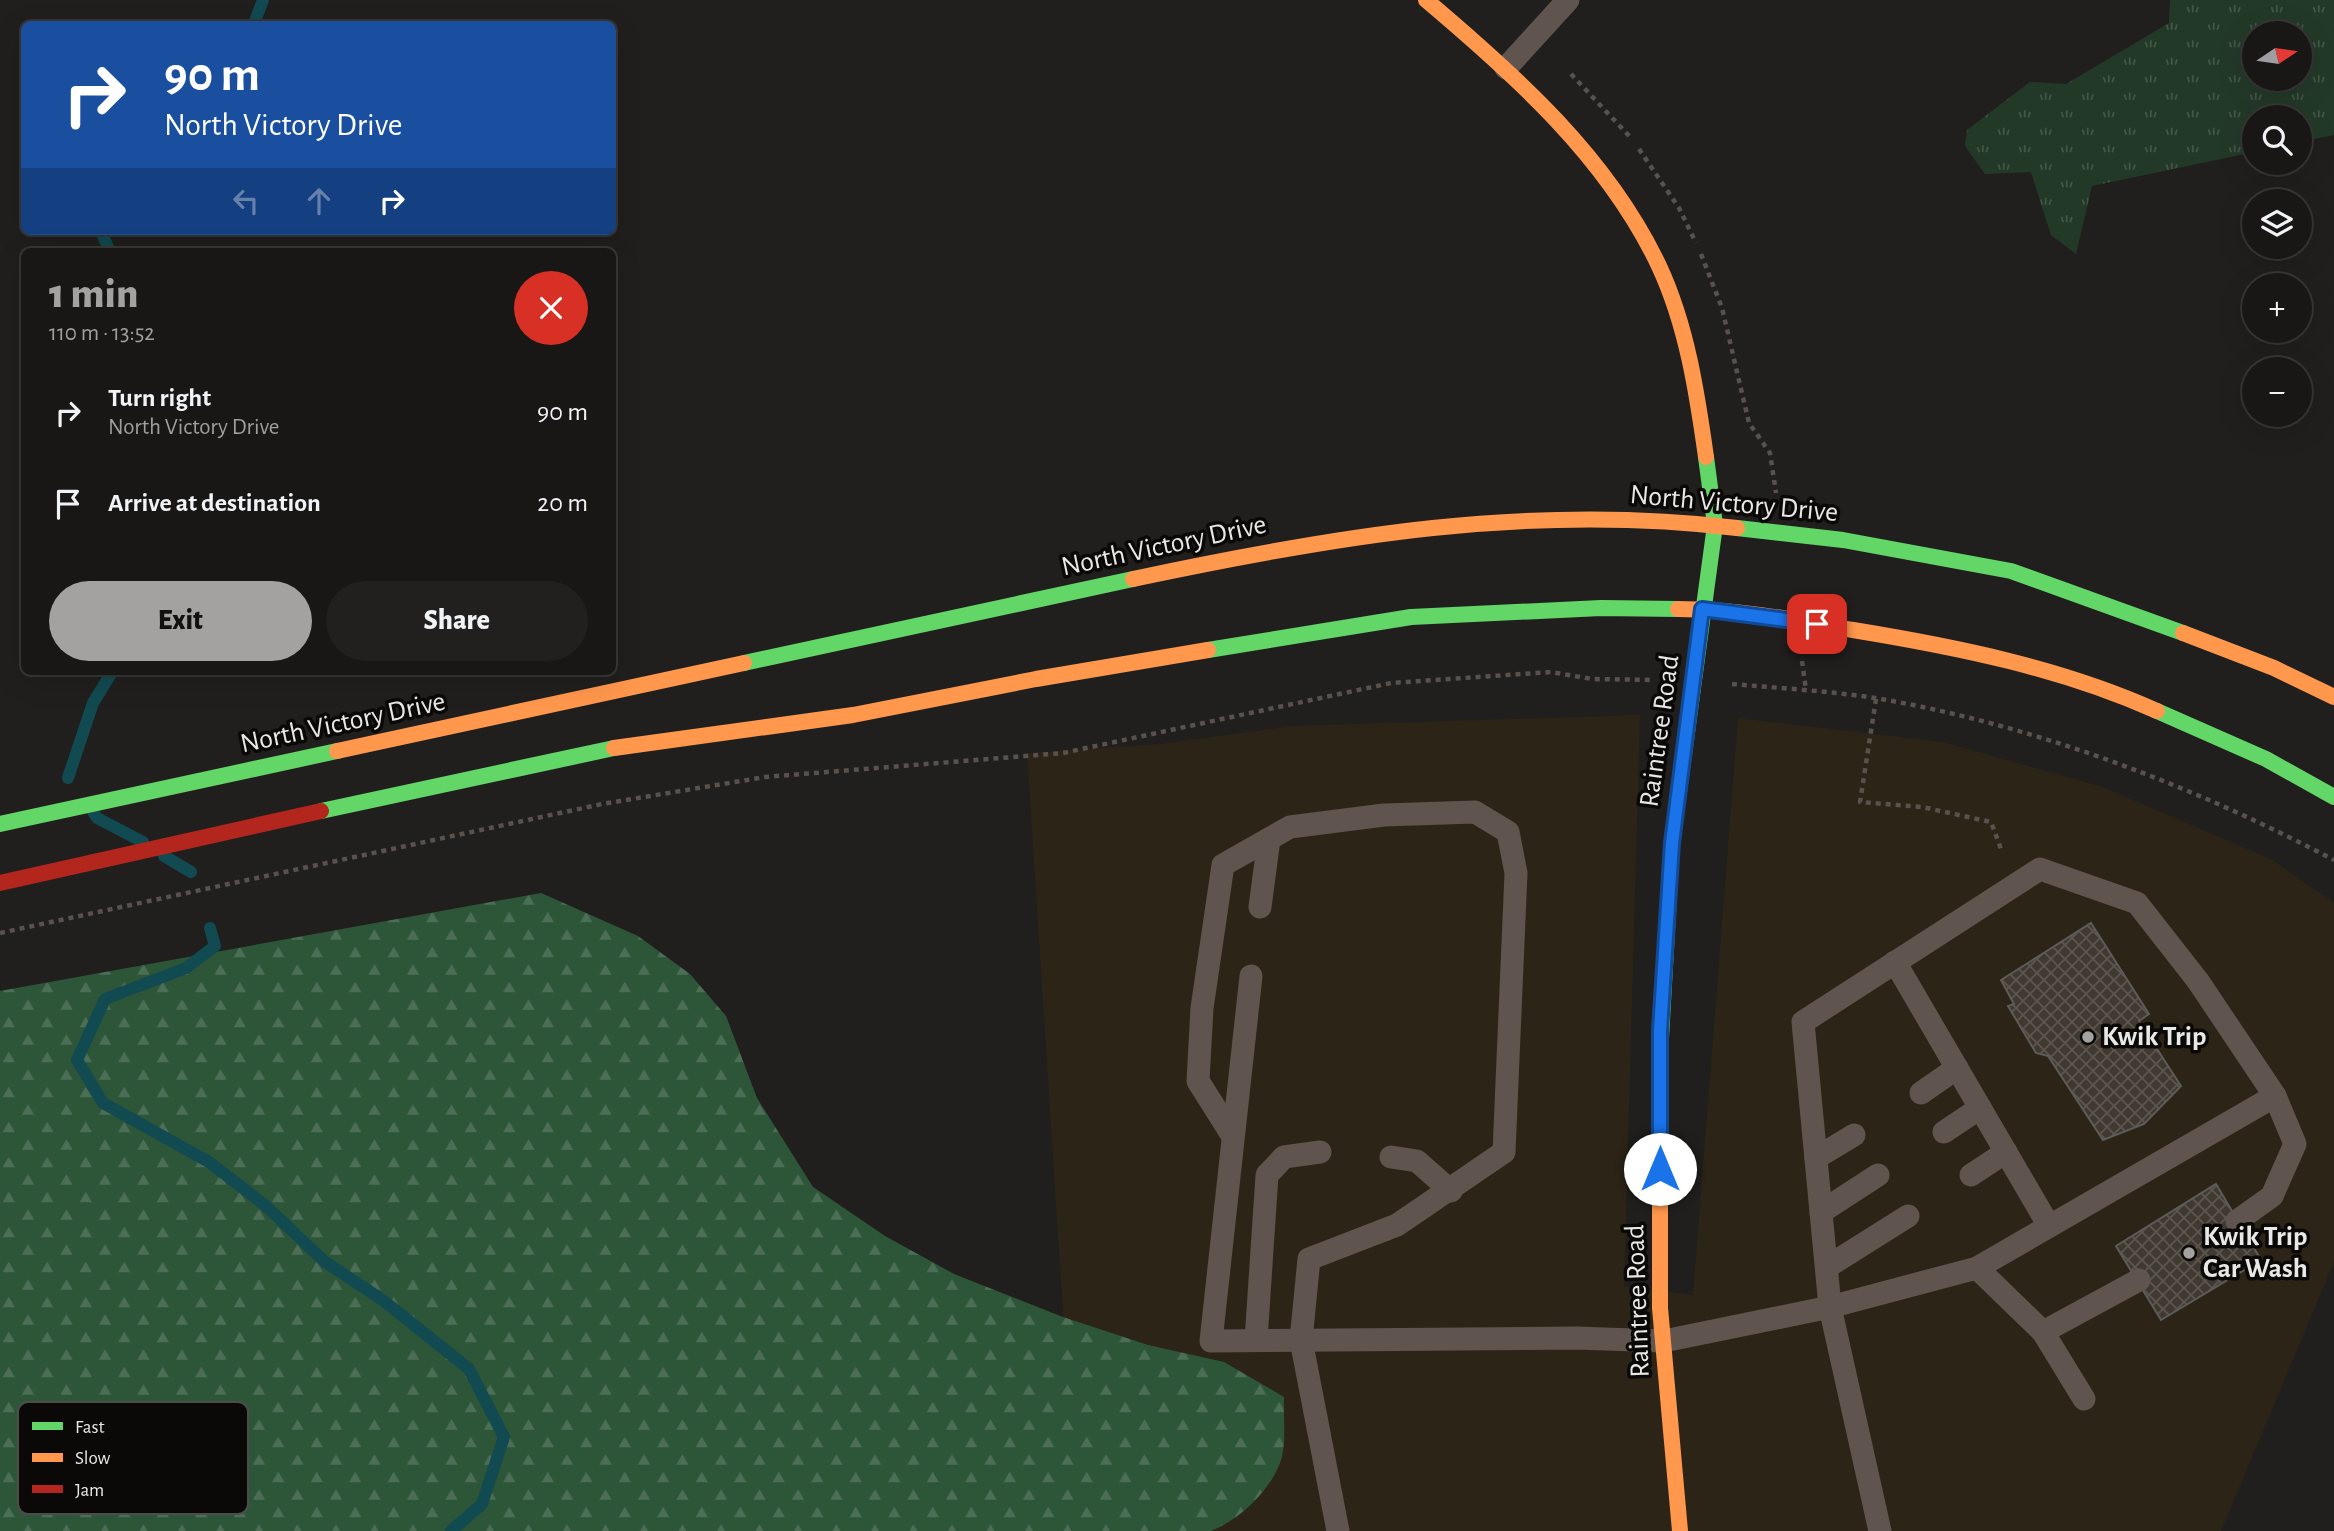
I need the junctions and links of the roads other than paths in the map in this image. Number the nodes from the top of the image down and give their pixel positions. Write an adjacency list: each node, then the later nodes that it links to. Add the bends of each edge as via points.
1 (1426, 0): 3 (main road, Raintree Road)
2 (1568, 0): 3 (lane)
3 (1506, 68): 4 (main road, Raintree Road, via 1601,170 1660,268 1681,325 1697,394)
4 (1715, 525): 5 (main road, Raintree Road); 6 (main road, North Victory Drive, via 1843,540 2011,571 2274,668); 8 (main road, North Victory Drive, via 1614,519 1495,520 1331,539)
5 (1702, 609): 7 (main road, via 1952,646 2102,686 2266,759); 10 (main road, via 1601,608 1411,617 1036,679 853,715 590,751); 39 (main road, Raintree Road, via 1672,843 1660,1030 1660,1308)
6 (2334, 697)
7 (2334, 796)
8 (0, 824)
9 (1269, 839): 11 (lane); 19 (lane, via 1223,865 1202,1007 1198,1081); 27 (lane, via 1290,827 1384,815 1475,812 1508,832 1516,873 1504,1152)
10 (0, 883)
11 (1260, 907)
12 (1895, 962): 14 (lane); 16 (lane, via 2040,869 2052,873 2137,903 2198,981); 24 (lane, via 1803,1022)
13 (1251, 975): 19 (lane)
14 (1957, 1068): 15 (lane); 17 (lane)
15 (1921, 1093)
16 (2275, 1096): 30 (lane, via 2295,1144 2272,1196); 31 (lane)
17 (1980, 1108): 18 (lane); 22 (lane)
18 (1944, 1132)
19 (1231, 1135): 37 (lane, via 1211,1340)
20 (1854, 1135): 24 (lane)
21 (1320, 1152): 37 (lane, via 1284,1157 1268,1175)
22 (2006, 1152): 26 (lane); 31 (lane)
23 (1391, 1157): 27 (lane, via 1417,1161)
24 (1816, 1158): 28 (lane)
25 (1878, 1175): 28 (lane)
26 (1971, 1175)
27 (1451, 1191): 38 (lane, via 1397,1225 1309,1259)
28 (1821, 1212): 32 (lane)
29 (1908, 1216): 32 (lane)
30 (2237, 1221)
31 (2049, 1226): 33 (lane)
32 (1827, 1267): 35 (lane)
33 (1977, 1268): 35 (lane); 36 (lane)
34 (2139, 1280): 36 (lane)
35 (1830, 1307): 39 (lane); 43 (lane)
36 (2043, 1332): 40 (lane)
37 (1256, 1340): 38 (lane)
38 (1301, 1340): 39 (lane); 41 (lane)
39 (1664, 1341): 42 (main road, Raintree Road)
40 (2084, 1399)
41 (1338, 1531)
42 (1680, 1531)
43 (1880, 1531)

